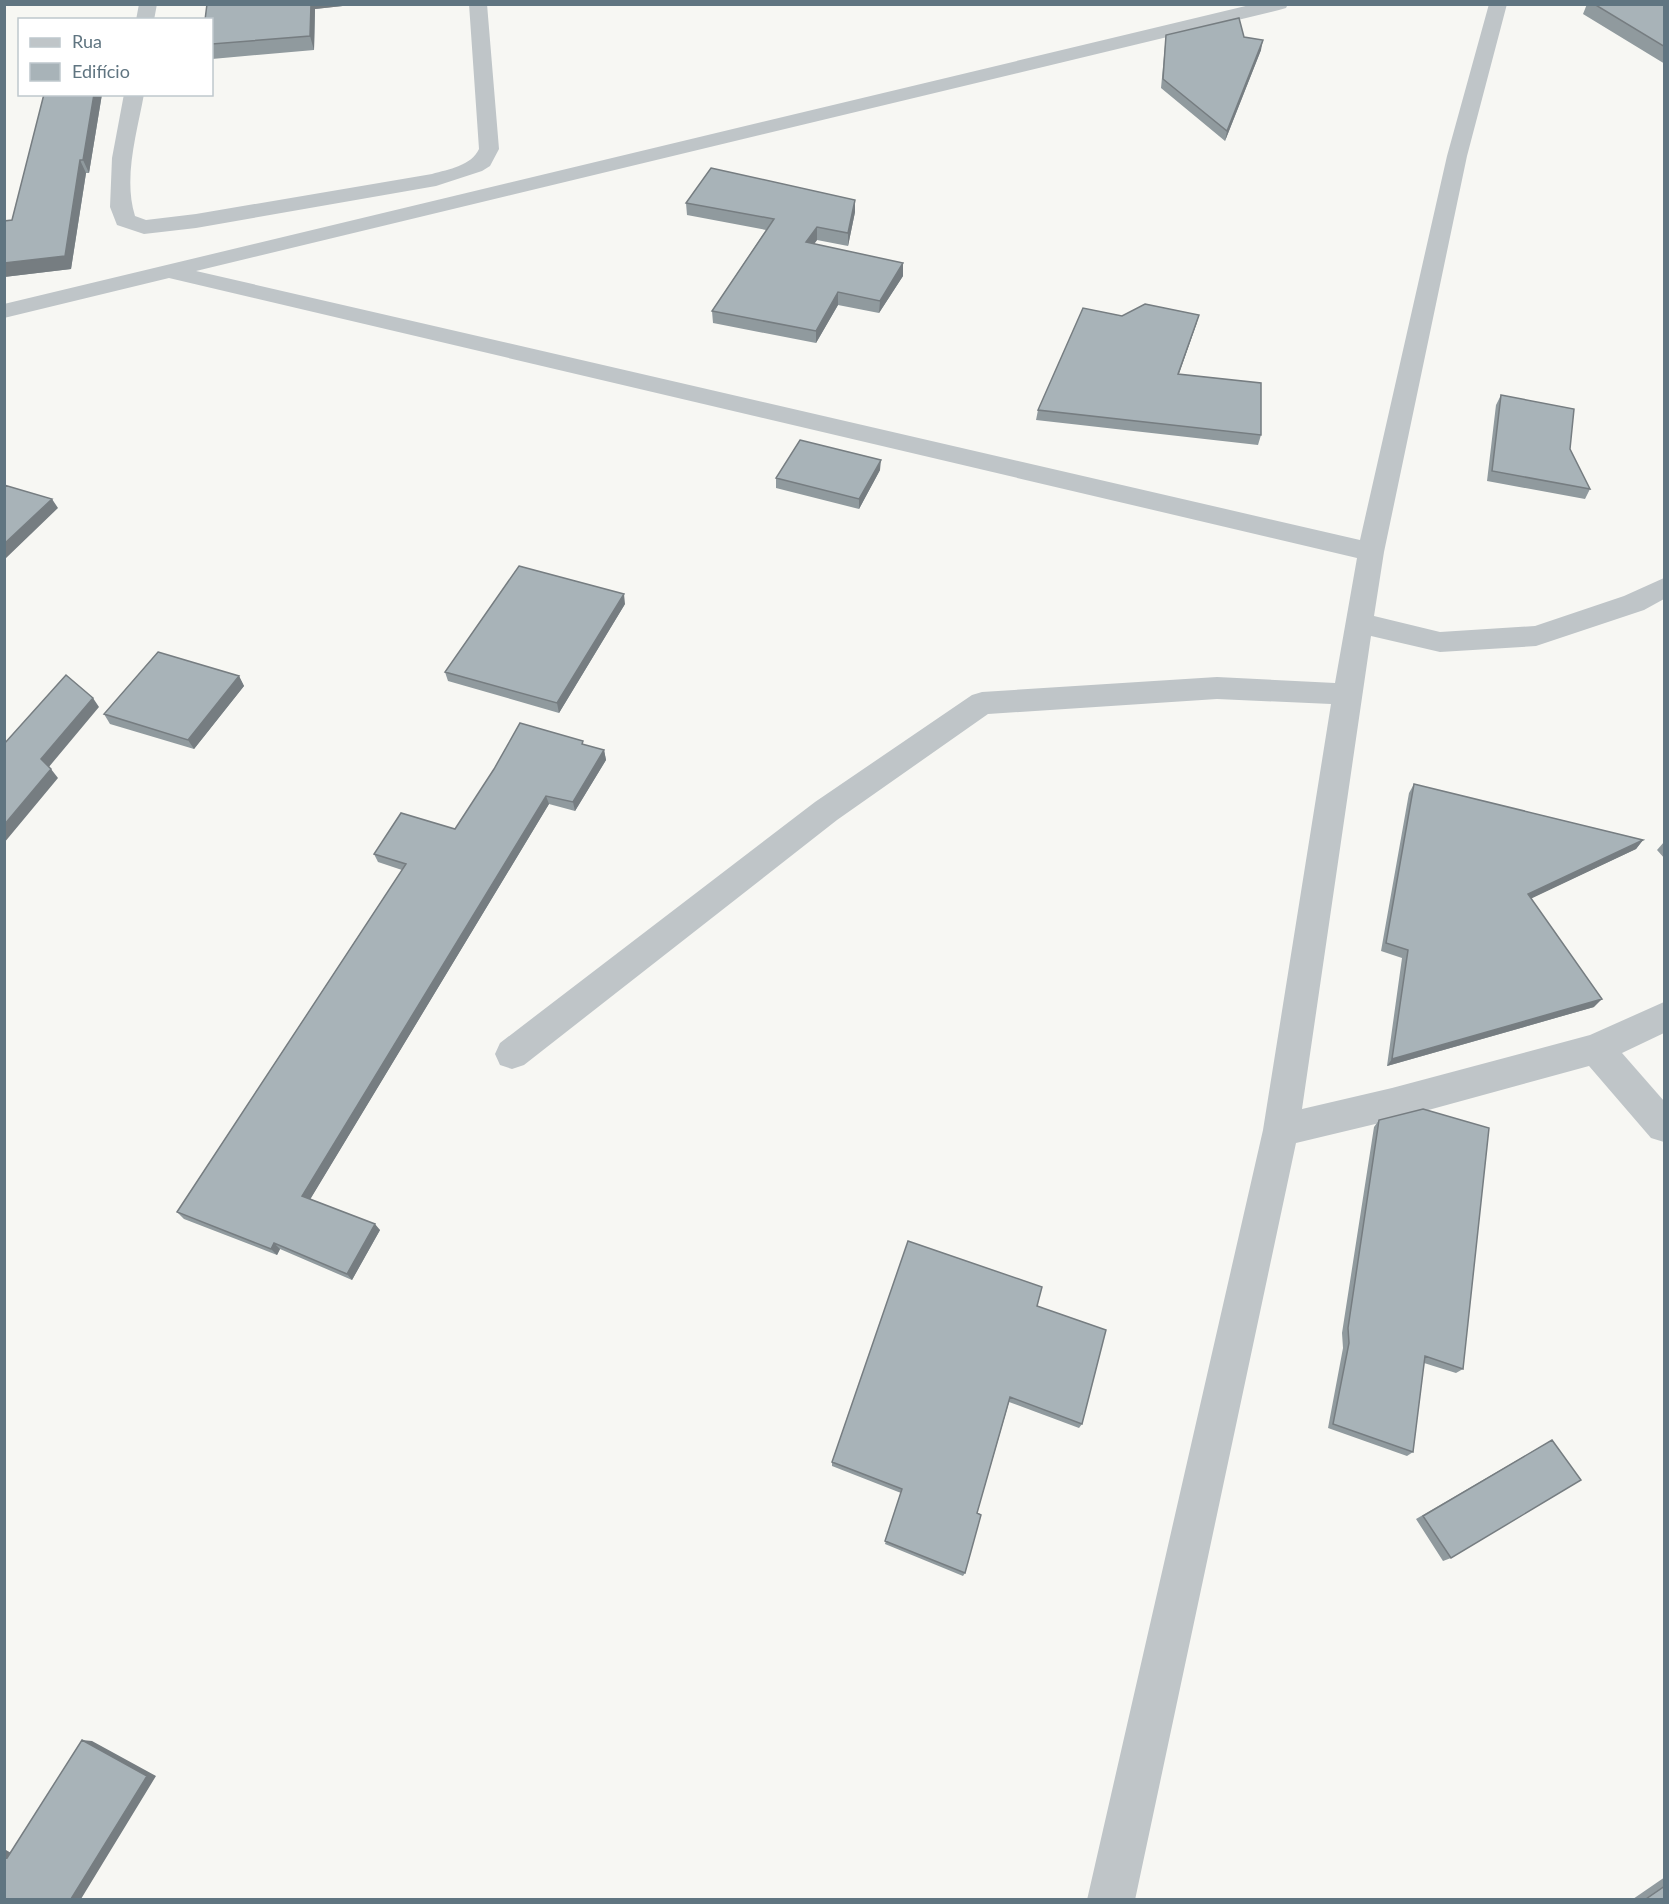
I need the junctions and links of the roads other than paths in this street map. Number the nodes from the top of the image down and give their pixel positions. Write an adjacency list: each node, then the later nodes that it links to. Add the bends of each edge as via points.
1 (478, 4): 5 (street, via 489,149 483,162 436,180)
2 (1279, 4): 6 (street)
3 (1498, 4): 9 (street, via 1457,156)
4 (134, 96): 5 (street, via 120,180 125,220 144,227 159,226)
5 (286, 207): 6 (street)
6 (301, 239): 7 (street)
7 (172, 273): 8 (street); 9 (street)
8 (4, 311)
9 (1371, 552): 11 (street)
10 (1665, 588): 11 (street, via 1634,603 1536,636 1440,642)
11 (1359, 623): 12 (street)
12 (1347, 694): 15 (street, via 1218,688 982,703 826,811); 17 (street)
13 (1665, 1017): 14 (street)
14 (1596, 1049): 16 (street); 17 (street)
15 (512, 1054)
16 (1665, 1126)
17 (1281, 1130): 18 (street)
18 (1111, 1899)

